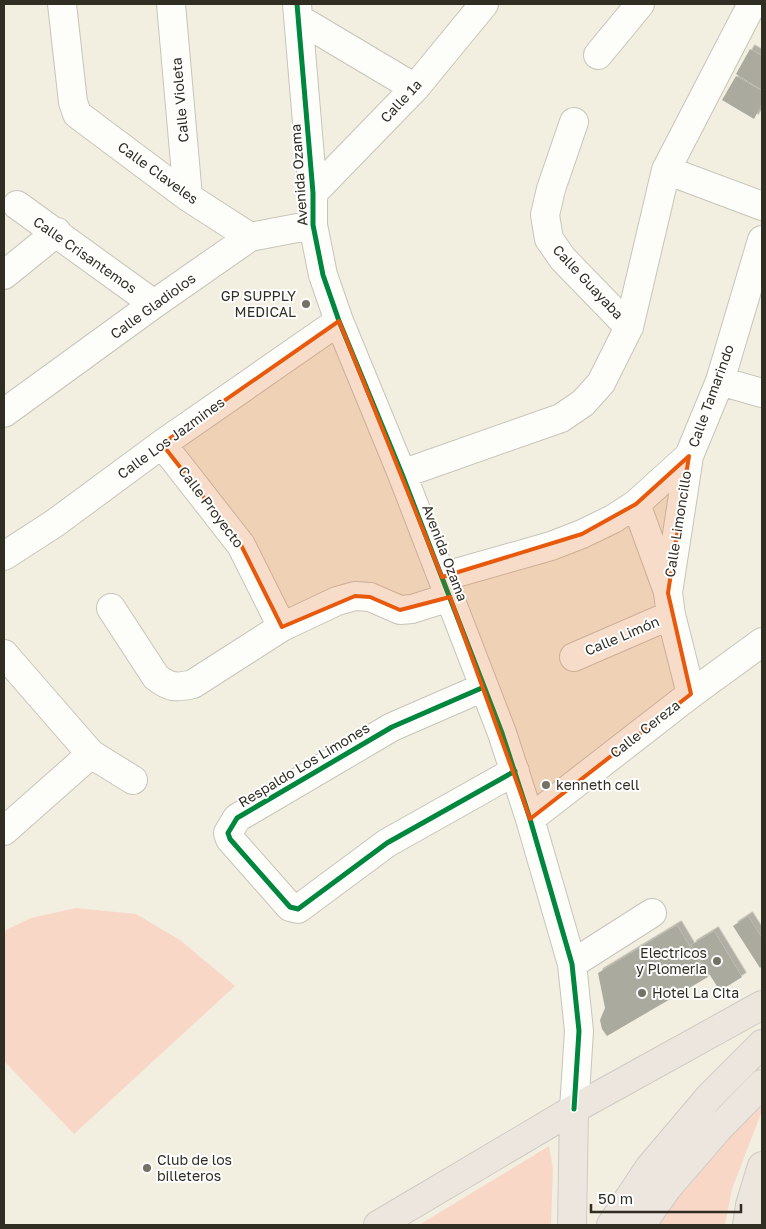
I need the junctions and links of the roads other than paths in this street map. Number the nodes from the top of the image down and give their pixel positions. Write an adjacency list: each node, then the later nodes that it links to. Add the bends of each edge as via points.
1 (62, 4): 12 (street, Calle Claveles, via 72,102 77,114)
2 (172, 4): 12 (street, Calle Violeta)
3 (484, 4): 8 (street, Calle 1a)
4 (640, 4): 7 (street)
5 (752, 4): 10 (street)
6 (298, 12): 8 (street); 11 (street, Avenida Ozama)
7 (598, 54)
8 (415, 88): 11 (street, Calle 1a)
9 (574, 122): 22 (street, Calle Guayaba, via 545,215 549,239 563,259)
10 (666, 170): 14 (street); 22 (street)
11 (312, 193): 15 (street, Avenida Ozama)
12 (188, 197): 17 (street, Calle Claveles)
13 (17, 206): 16 (street, Calle Crisantemos)
14 (762, 206)
15 (313, 226): 17 (street, Calle Gladiolos); 21 (street, Avenida Ozama, via 323,275)
16 (57, 232): 19 (street); 20 (street, Calle Crisantemos)
17 (250, 237): 20 (street, Calle Gladiolos)
18 (762, 240): 23 (street, Calle Tamarindo)
19 (4, 275)
20 (154, 304): 25 (street, Calle Gladiolos)
21 (339, 320): 26 (street, Calle Los Jazmines); 28 (street, Avenida Ozama)
22 (629, 326): 28 (street, via 600,384 583,403 561,418)
23 (720, 381): 24 (street); 27 (street, Calle Tamarindo)
24 (762, 393)
25 (4, 413)
26 (162, 444): 30 (street, Calle Los Jazmines, via 55,523); 34 (street, Calle Proyecto, via 241,545)
27 (689, 456): 29 (street, Calle Tamarindo); 32 (street, Calle Limoncillo)
28 (402, 474): 31 (street, Avenida Ozama)
29 (636, 504): 31 (street, Calle Tamarindo, via 582,534); 32 (street, Calle Limoncillo)
30 (4, 556)
31 (446, 587): 34 (street, Calle Tamarindo, via 412,609 400,610 370,597 354,596); 38 (street, Avenida Ozama)
32 (670, 604): 36 (street, Calle Limón); 39 (street, Calle Limoncillo)
33 (110, 608): 34 (street, Calle Tamarindo, via 156,677 166,685 178,687 193,684)
34 (282, 627)
35 (762, 642): 39 (street, Calle Cereza)
36 (574, 657)
37 (8, 668): 40 (street)
38 (484, 687): 41 (street, Avenida Ozama); 41 (street, Respaldo Los Limones, via 392,727 237,818 228,833 230,839 290,907 298,909 387,843)
39 (691, 694): 43 (street, Calle Cereza)
40 (91, 754): 42 (street); 44 (street)
41 (515, 771): 43 (street, Avenida Ozama)
42 (134, 780)
43 (530, 819): 46 (street, Avenida Ozama)
44 (4, 831)
45 (652, 913): 46 (street)
46 (572, 964): 50 (street, Avenida Ozama, via 579,1032)
47 (762, 1005): 50 (main road)
48 (762, 1044): 54 (main road, via 710,1096 655,1161)
49 (762, 1084): 55 (main road, via 705,1143)
50 (574, 1109): 52 (main road); 53 (main road)
51 (762, 1166): 56 (main road)
52 (378, 1225)
53 (572, 1225)
54 (611, 1225)
55 (641, 1225)
56 (747, 1225)

